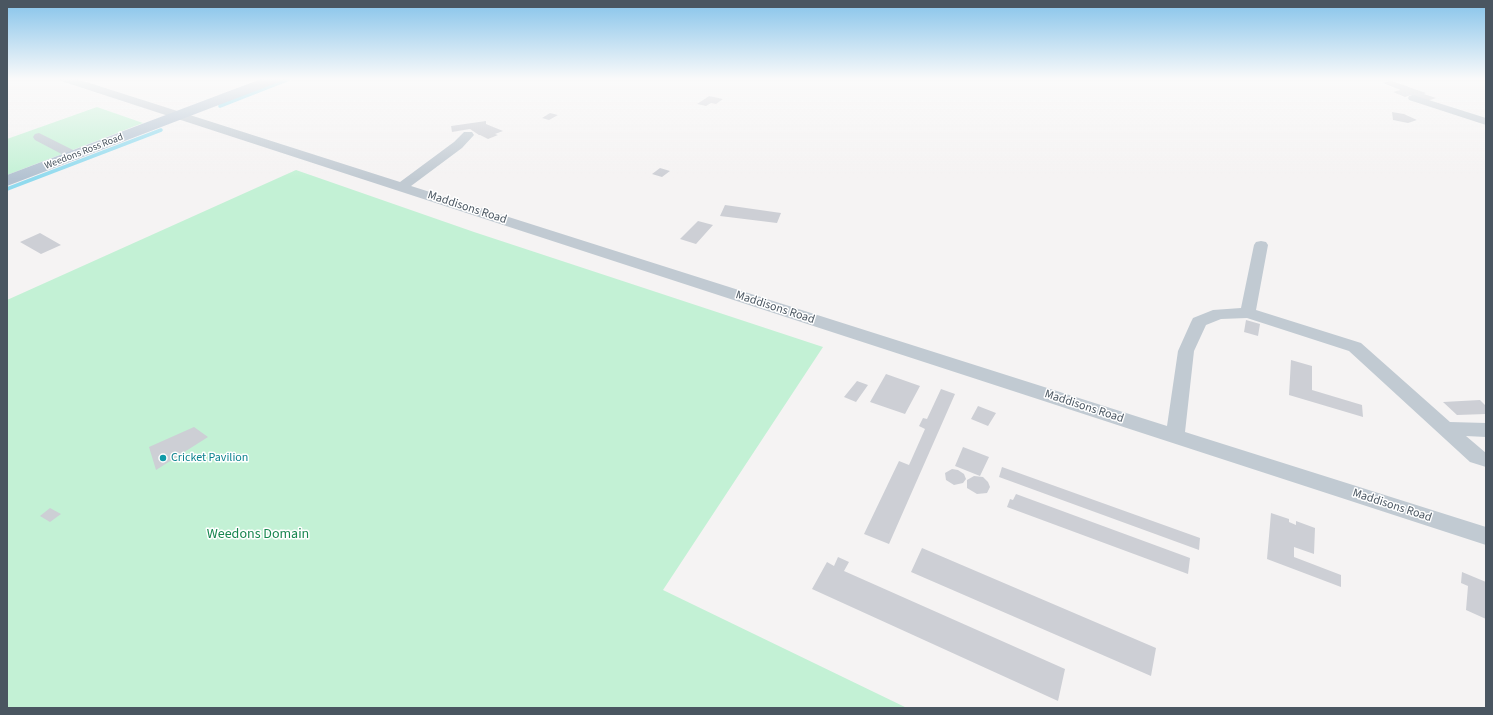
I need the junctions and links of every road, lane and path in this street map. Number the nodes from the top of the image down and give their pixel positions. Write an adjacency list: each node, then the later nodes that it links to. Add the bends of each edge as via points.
1 (167, 112): 4 (street, Maddisons Road)
2 (187, 112): 4 (main road, Weedons Ross Road)
3 (1457, 112): 5 (street)
4 (178, 116): 8 (main road, Weedons Ross Road); 10 (street, Maddisons Road)
5 (1486, 122)
6 (468, 135): 10 (street)
7 (39, 137): 8 (street)
8 (75, 156): 9 (main road, Weedons Ross Road)
9 (7, 181)
10 (401, 188): 15 (street, Maddisons Road)
11 (1261, 245): 12 (street)
12 (1248, 313): 13 (street, via 1355,347); 15 (street, via 1219,314 1199,322 1186,351)
13 (1445, 429): 14 (street); 16 (street, via 1477,457)
14 (1486, 430)
15 (1174, 436): 17 (street, Maddisons Road)
16 (1486, 460)
17 (1486, 536)

